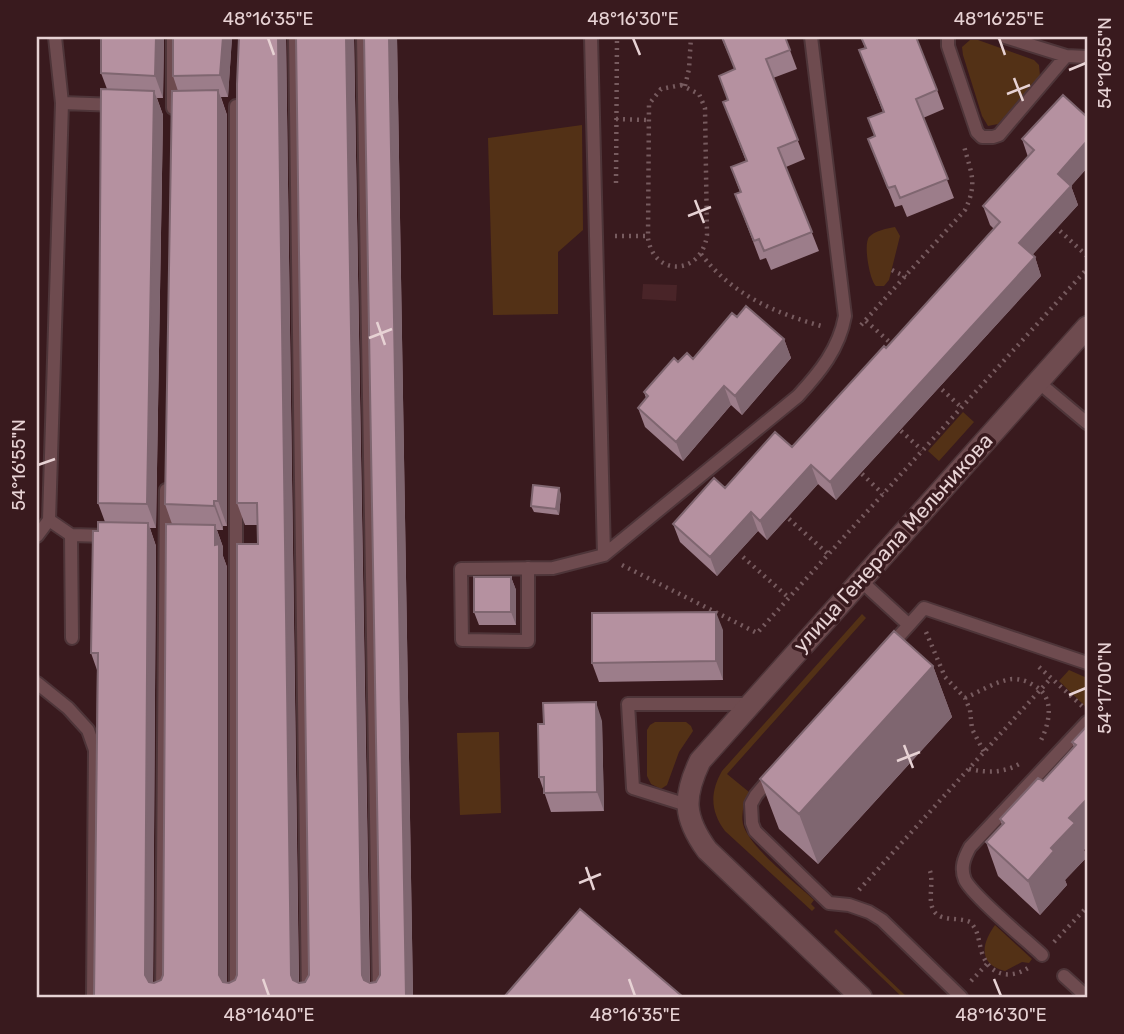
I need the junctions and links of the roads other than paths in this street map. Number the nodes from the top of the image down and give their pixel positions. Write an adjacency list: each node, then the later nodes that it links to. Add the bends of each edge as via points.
1 (55, 37): 12 (lane)
2 (173, 37): 15 (lane)
3 (295, 37): 42 (lane)
4 (363, 37): 43 (lane)
5 (591, 37): 25 (lane)
6 (811, 37): 25 (lane, via 845,316 834,352 798,396)
7 (948, 37): 9 (lane, via 977,132 987,138 999,135)
8 (1004, 37): 9 (lane)
9 (1066, 56): 10 (lane)
10 (1087, 57)
11 (237, 92): 41 (lane, via 230,106)
12 (62, 103): 13 (lane); 21 (lane)
13 (131, 105)
14 (159, 106): 15 (lane)
15 (179, 106): 16 (lane)
16 (173, 120)
17 (1087, 327): 18 (street, улица Генерала Мельникова)
18 (1037, 382): 19 (lane); 27 (street, улица Генерала Мельникова)
19 (1087, 423)
20 (166, 481): 40 (lane)
21 (49, 520): 22 (lane); 23 (lane)
22 (37, 536)
23 (71, 536): 24 (lane); 29 (lane)
24 (125, 536)
25 (604, 555): 26 (lane, via 552,568)
26 (528, 568): 26 (lane, via 461,569 462,640 528,641)
27 (860, 580): 28 (lane); 33 (street, улица Генерала Мельникова)
28 (909, 625): 30 (lane); 31 (lane, via 924,608)
29 (72, 638)
30 (882, 654)
31 (1087, 663)
32 (37, 683): 39 (lane, via 88,730 95,750)
33 (750, 705): 36 (street, улица Генерала Мельникова, via 700,761); 36 (lane, via 628,704 633,788)
34 (1087, 722): 37 (lane, via 964,858 970,887)
35 (783, 765): 45 (lane, via 751,804 752,823 760,838 829,903 849,905 882,920)
36 (687, 805): 44 (street, via 692,829 707,850)
37 (1042, 955)
38 (1064, 976): 46 (lane)
39 (93, 997)
40 (162, 997)
41 (236, 997)
42 (308, 997)
43 (379, 997)
44 (861, 997)
45 (961, 997)
46 (1087, 997)

